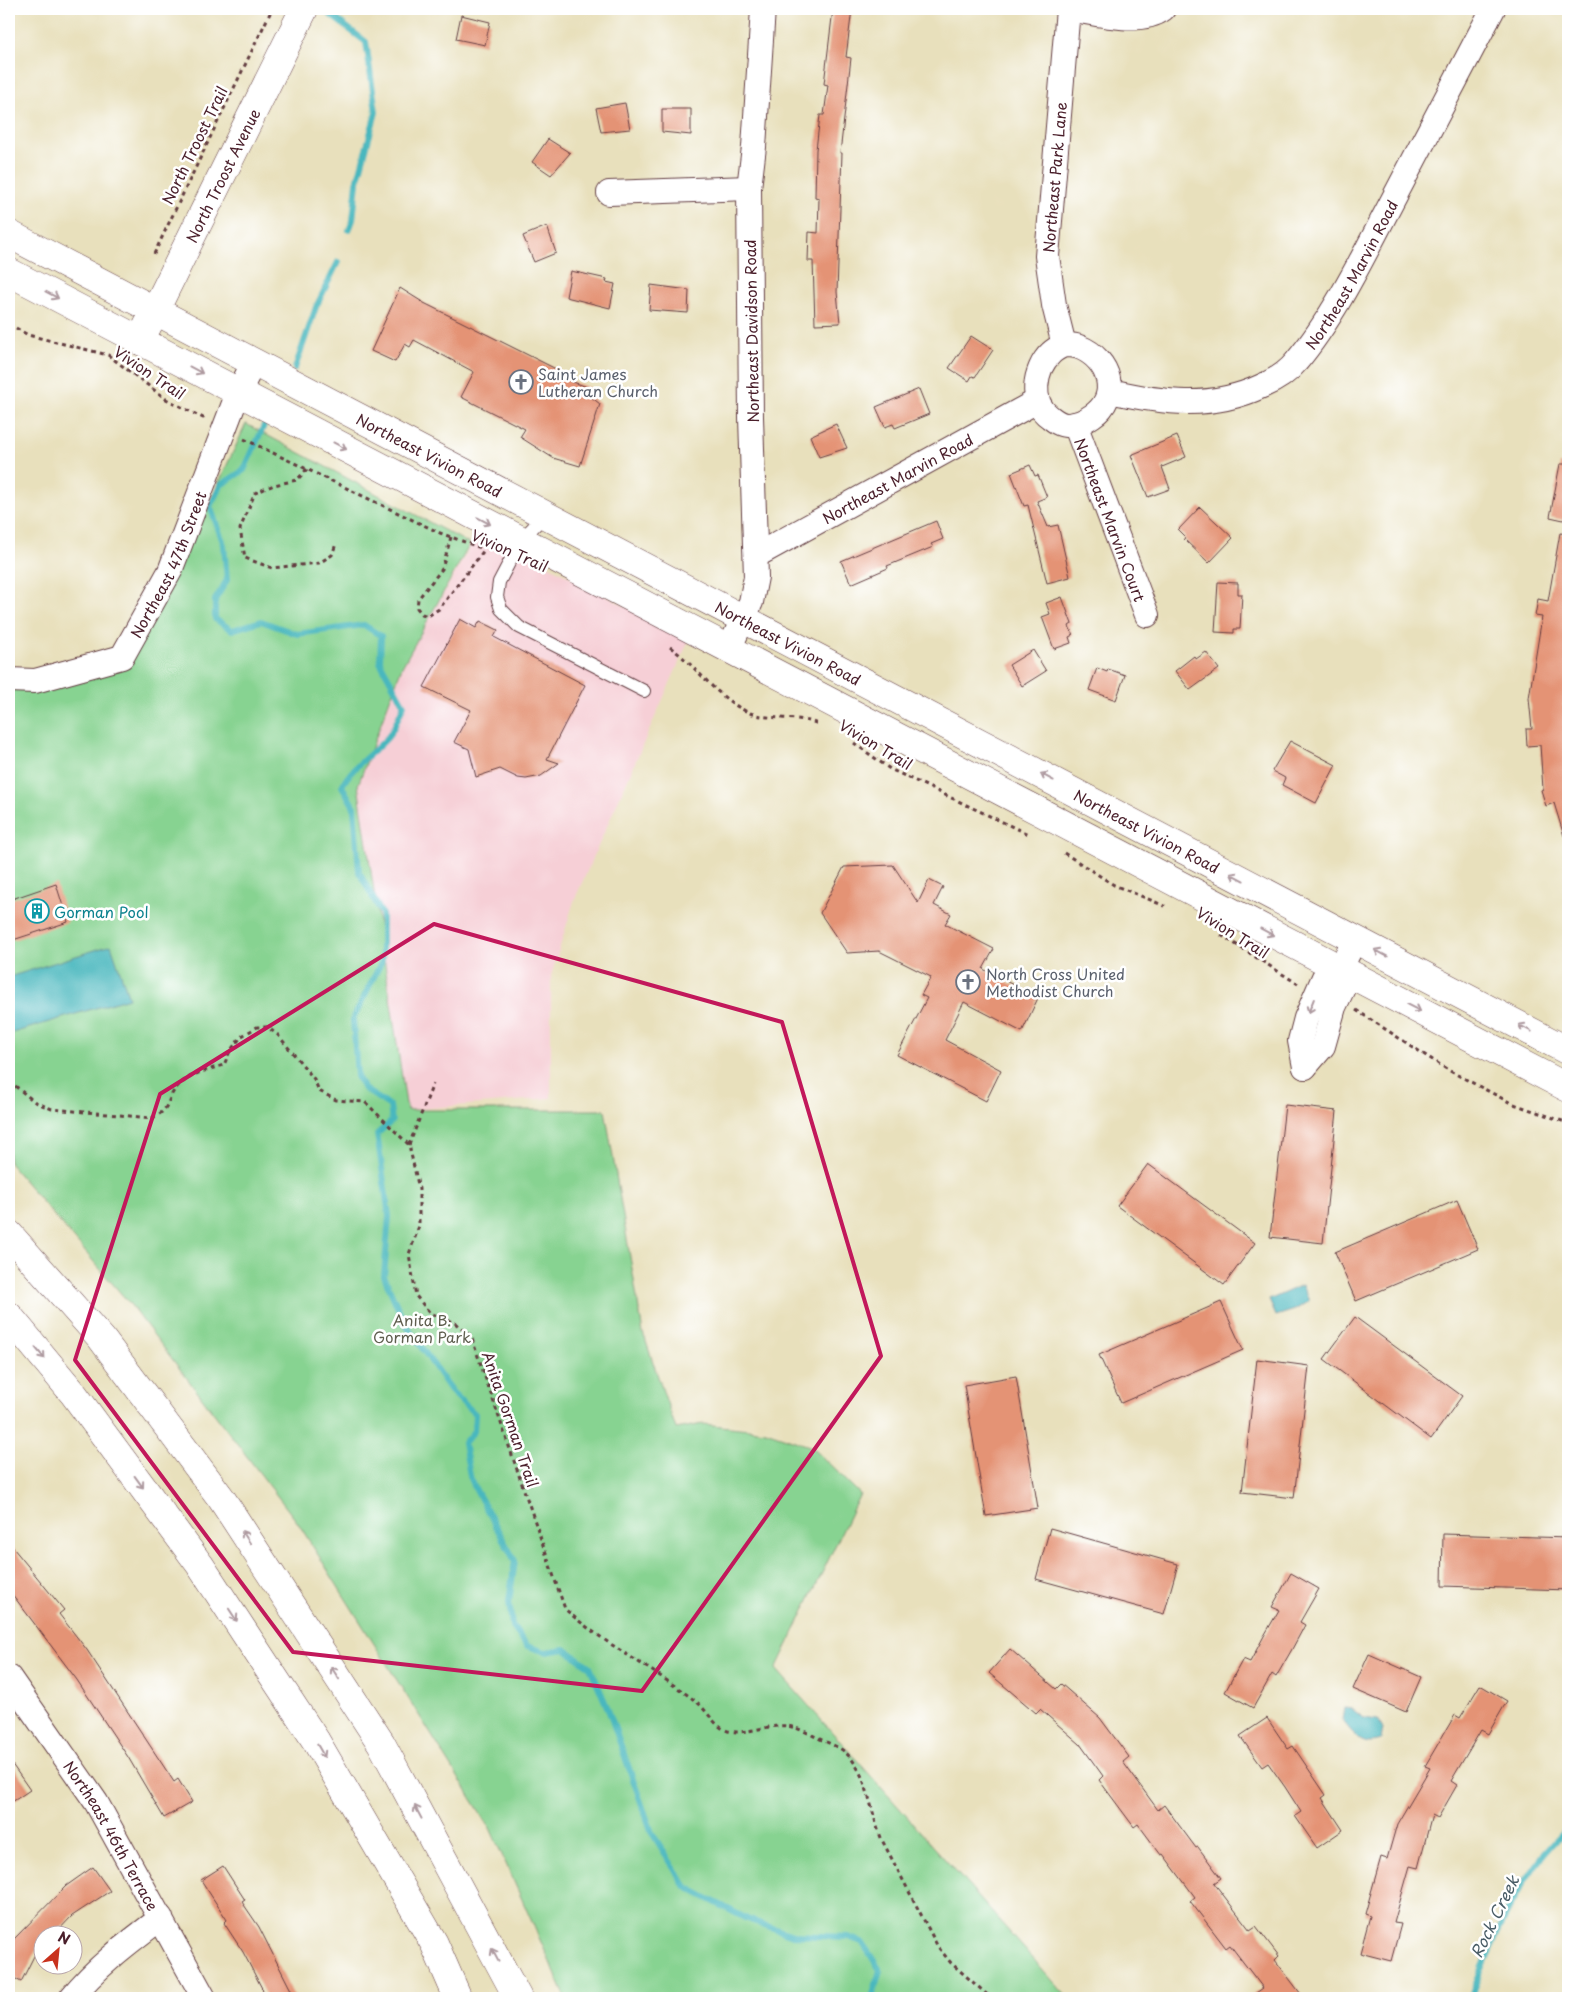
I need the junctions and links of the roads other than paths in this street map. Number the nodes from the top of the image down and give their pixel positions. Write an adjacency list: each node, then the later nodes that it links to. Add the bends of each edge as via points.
1 (763, 9): 6 (street, Northeast Davidson Road)
2 (1068, 9): 3 (street, Northeast Park Lane, via 1139,19); 12 (street, Northeast Park Lane, via 1047,256)
3 (1163, 9)
4 (1493, 9): 14 (street, Northeast Marvin Road, via 1364,256 1296,363 1262,386 1212,400 1158,402)
5 (304, 10): 10 (main road, North Troost Avenue)
6 (749, 188): 7 (street); 20 (street, Northeast Davidson Road, via 751,417)
7 (609, 193)
8 (9, 234): 10 (main road, Northeast Vivion Road)
9 (9, 272): 11 (main road, one-way to 11)
10 (155, 310): 11 (main road, North Troost Avenue); 13 (main road, Northeast Vivion Road)
11 (140, 341): 15 (main road, one-way to 15)
12 (1064, 344): 14 (street, via 1080,347 1096,360 1108,376); 16 (street, via 1045,362 1035,390)
13 (254, 362): 15 (street, Northeast 47th Street); 18 (main road, Northeast Vivion Road)
14 (1110, 391): 17 (street, via 1100,411)
15 (238, 393): 19 (main road, one-way to 19); 24 (street, Northeast 47th Street, via 230,432 170,571 122,657 35,681)
16 (1037, 401): 17 (street, via 1044,413 1056,422); 20 (street, Northeast Marvin Road)
17 (1076, 424): 21 (street, Northeast Marvin Court)
18 (545, 515): 19 (lane); 22 (main road, Northeast Vivion Road)
19 (516, 550): 23 (main road); 25 (lane, via 499,582 497,596 509,618 518,627)
20 (757, 555): 22 (street, Northeast Davidson Road, via 751,602)
21 (1147, 615)
22 (745, 619): 23 (street, Northeast Davidson Road); 26 (main road, Northeast Vivion Road, one-way to 22)
23 (729, 649): 27 (main road)
24 (9, 680)
25 (644, 691)
26 (1210, 863): 27 (main road, via 1187,866); 28 (main road, Northeast Vivion Road, one-way to 26)
27 (1162, 876): 29 (main road, one-way to 29)
28 (1355, 939): 29 (street); 31 (main road, Northeast Vivion Road, one-way to 28)
29 (1340, 970): 30 (street, via 1344,986); 32 (main road, one-way to 32)
30 (1326, 997)
31 (1568, 1051)
32 (1568, 1088)
33 (9, 1234): 40 (main road, one-way to 33, via 381,1743 221,1498 100,1338)
34 (9, 1316): 39 (main road, one-way to 39, via 73,1393 200,1565 295,1709 434,1943)
35 (9, 1677): 36 (street, Northeast 46th Terrace, via 96,1802)
36 (160, 1918): 37 (street, via 114,1953); 38 (street, Northeast 46th Terrace)
37 (72, 1998)
38 (204, 1998)
39 (458, 1998)
40 (518, 1998)

